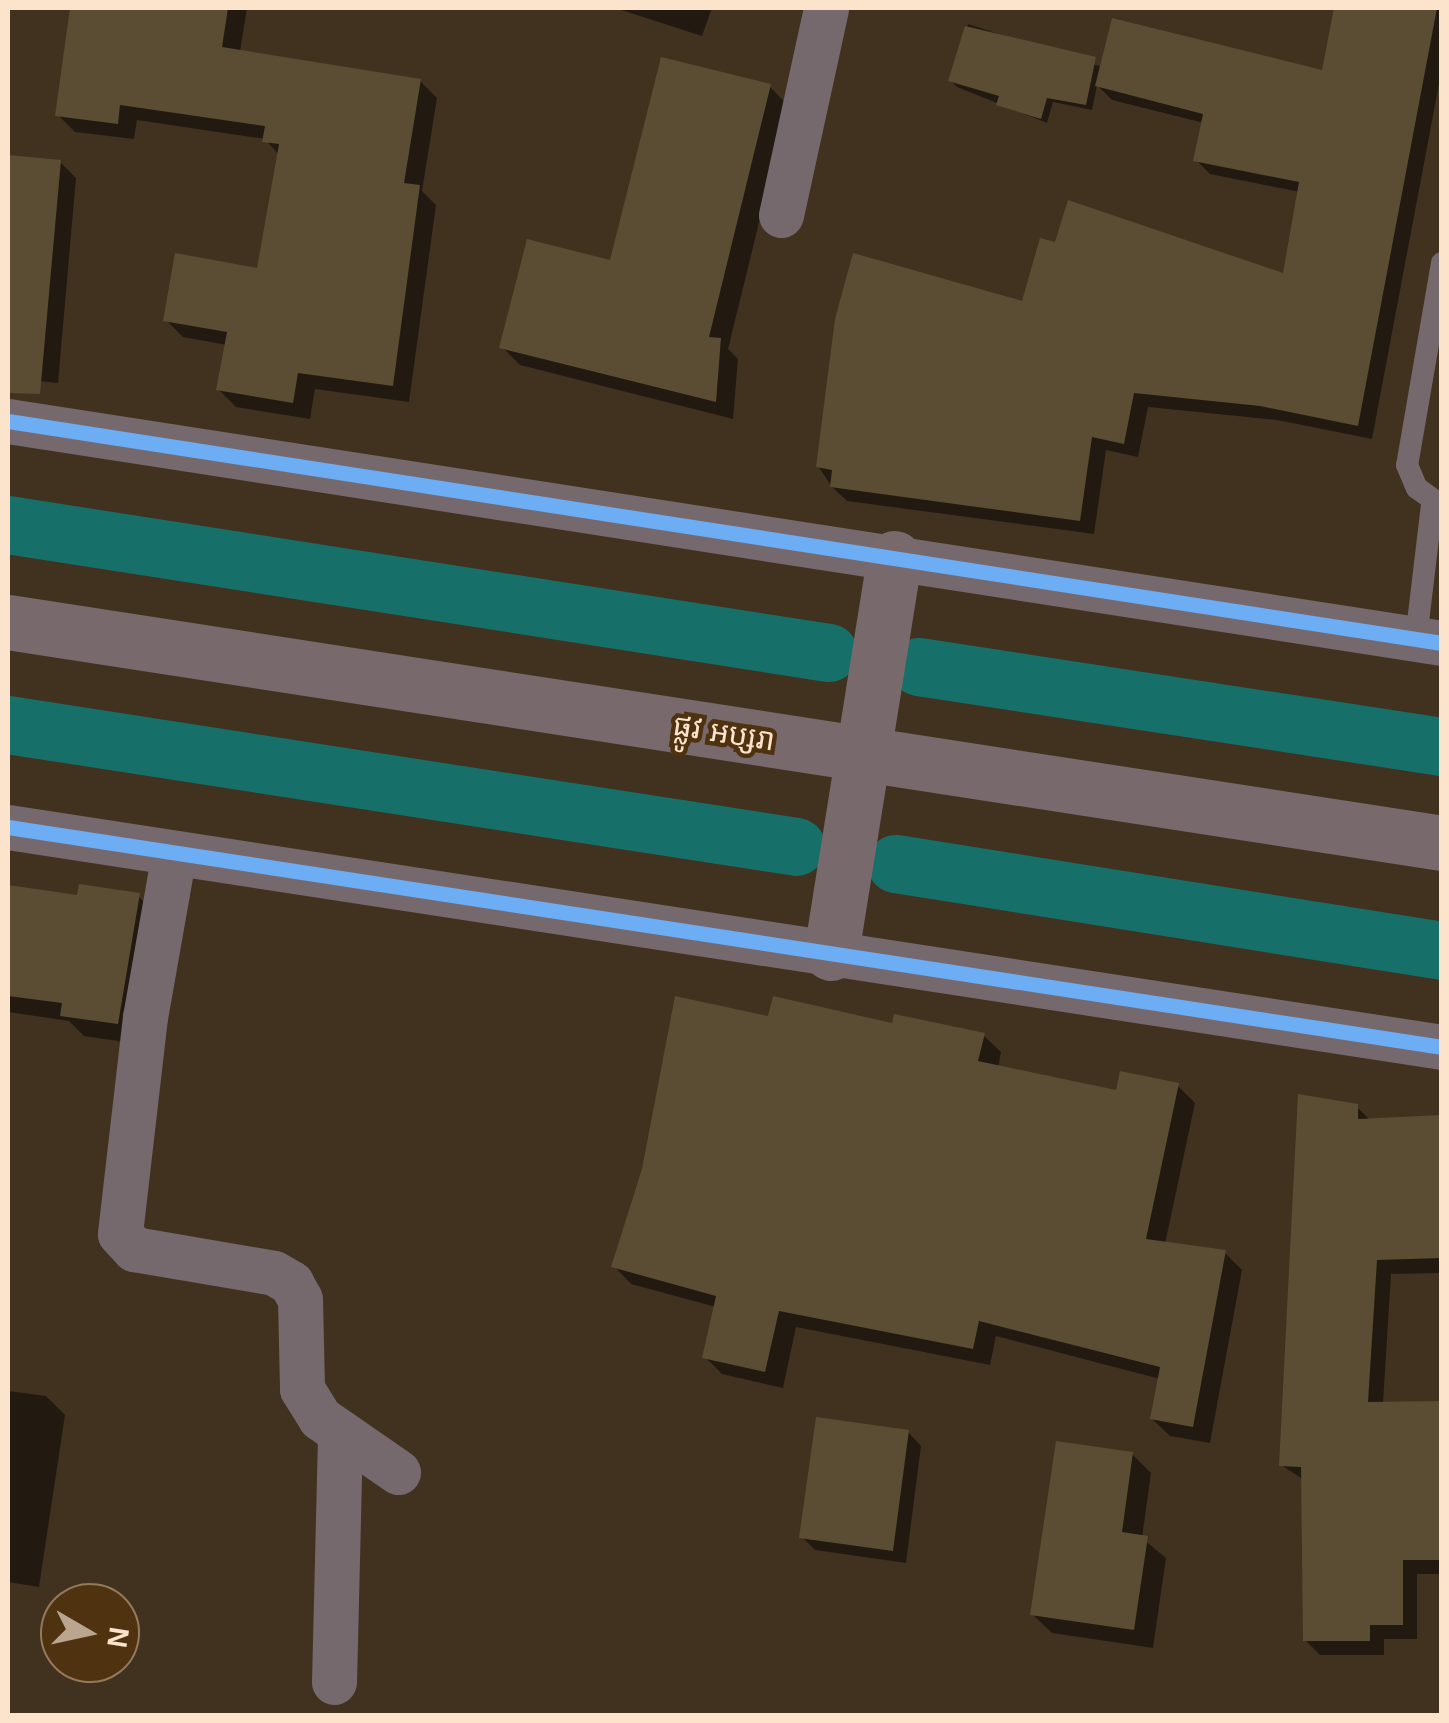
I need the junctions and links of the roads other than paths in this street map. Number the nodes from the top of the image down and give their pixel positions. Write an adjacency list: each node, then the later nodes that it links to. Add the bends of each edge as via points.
1 (826, 8): 2 (street)
2 (781, 215)
3 (1442, 264): 5 (lane, via 1407,465)
4 (8, 420): 6 (street)
5 (1437, 506): 8 (lane)
6 (894, 558): 8 (street); 9 (main road)
7 (8, 622): 9 (main road, ផ្លូវ អប្សរា)
8 (1429, 641)
9 (864, 754): 11 (main road, ផ្លូវ អប្សរា); 13 (main road)
10 (8, 827): 12 (street)
11 (1442, 843)
12 (174, 853): 13 (street); 15 (street, via 142,1036 120,1234 134,1249 274,1273 291,1284 300,1299 302,1389 320,1418)
13 (831, 953): 14 (street)
14 (1442, 1047)
15 (340, 1432): 16 (street); 17 (street)
16 (398, 1472)
17 (334, 1682)

